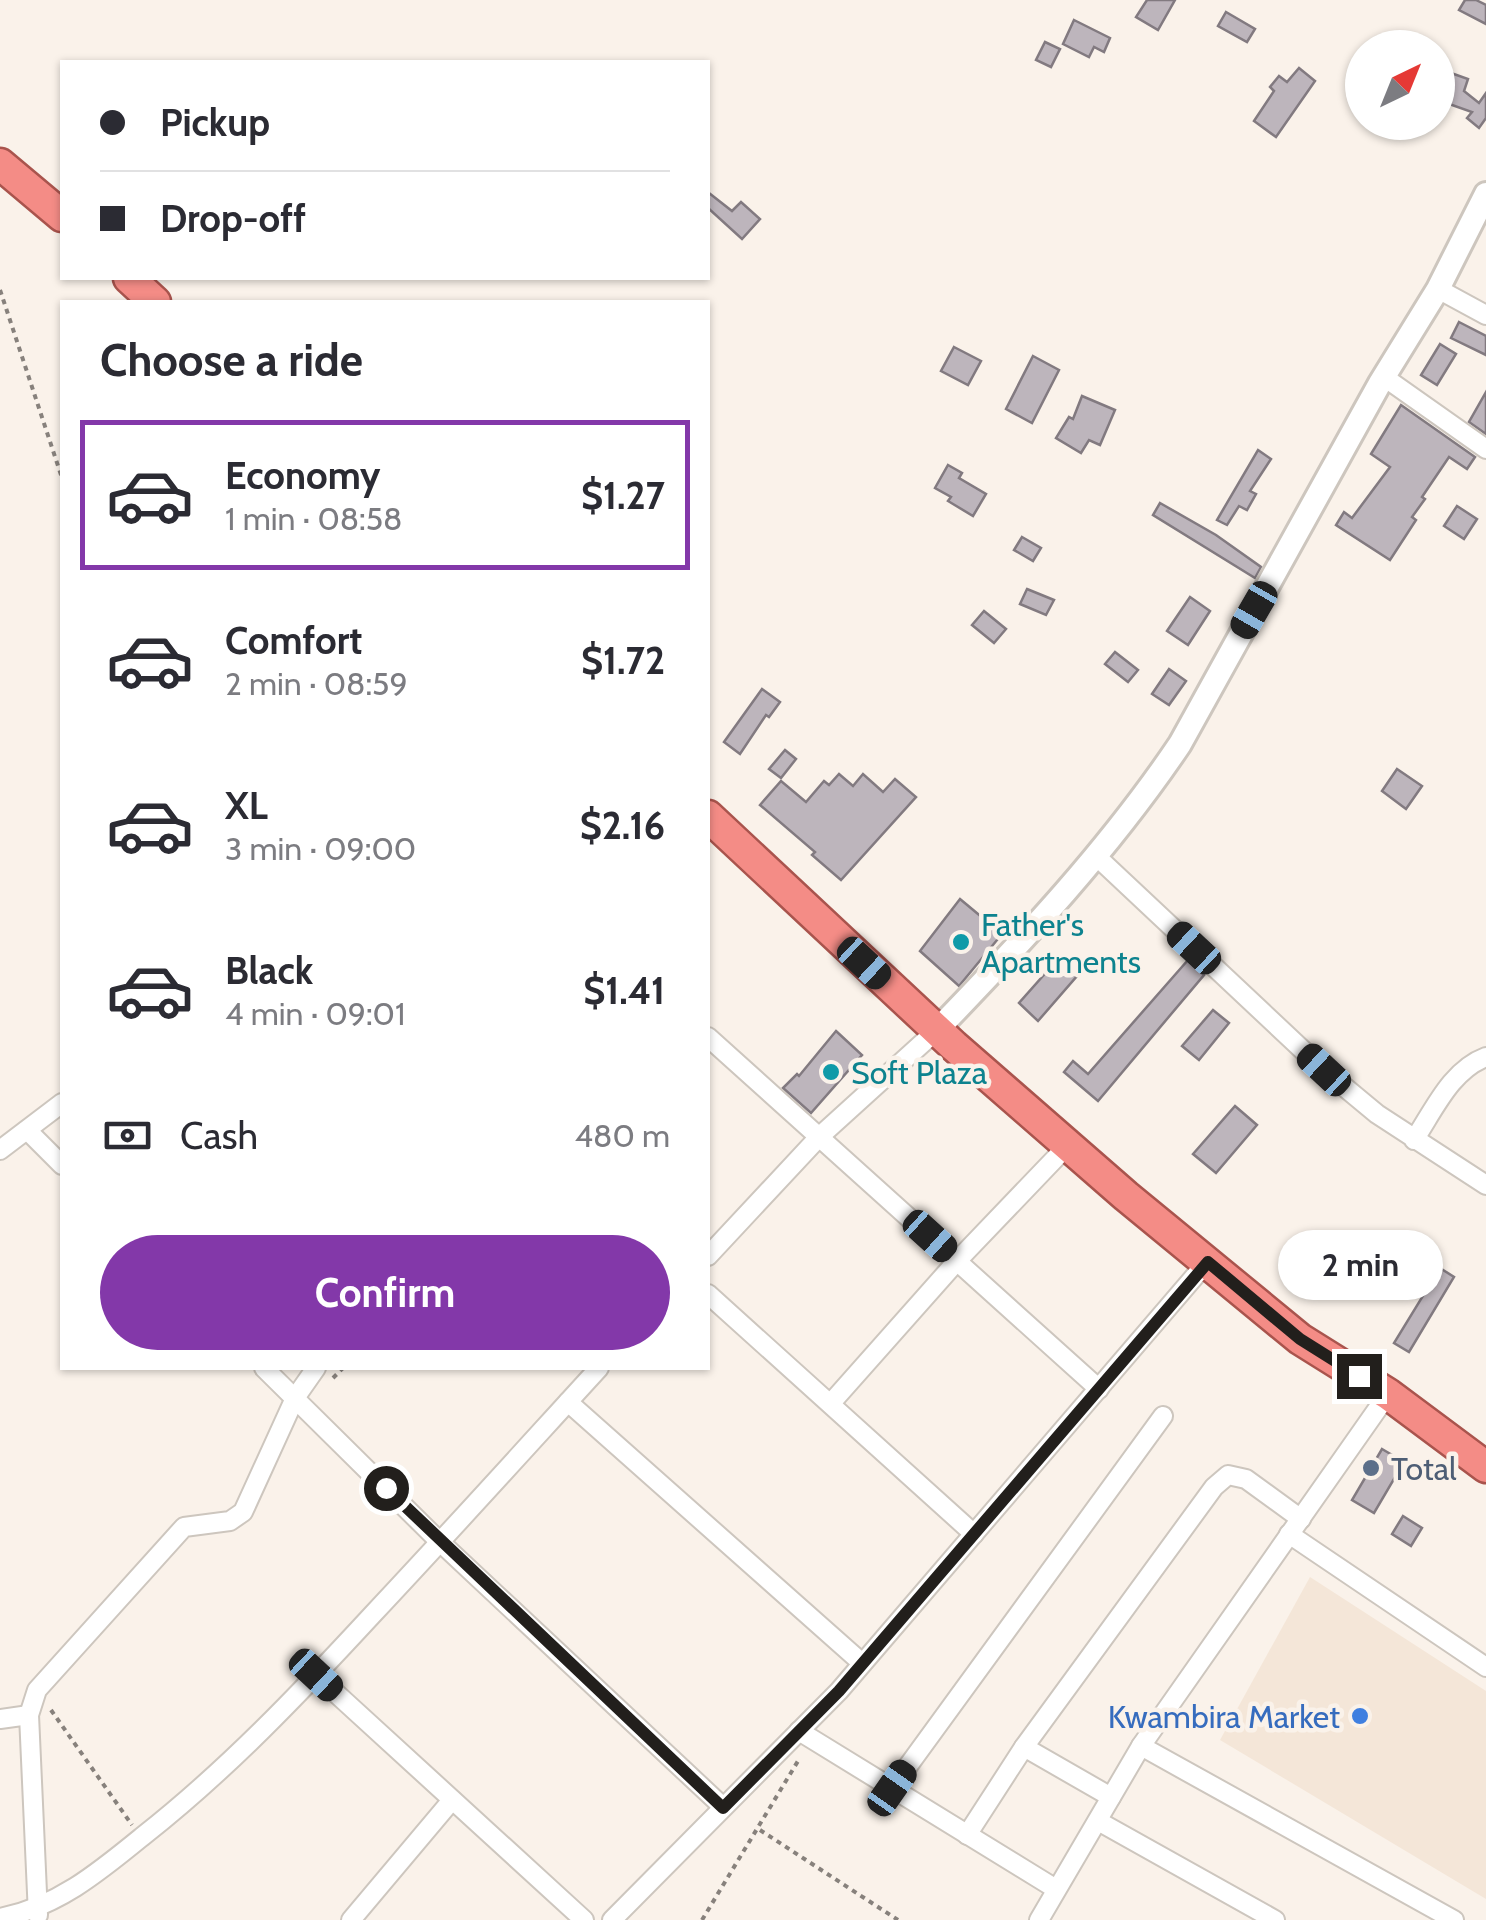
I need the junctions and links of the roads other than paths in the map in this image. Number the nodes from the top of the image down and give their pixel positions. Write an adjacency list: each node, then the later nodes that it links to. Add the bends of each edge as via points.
1 (0, 164): 3 (highway)
2 (1486, 194): 5 (street)
3 (60, 214)
4 (131, 280): 6 (highway)
5 (1438, 289): 7 (street); 8 (street)
6 (153, 300)
7 (1486, 316)
8 (1384, 377): 9 (street); 11 (street, via 1180,744)
9 (1486, 449)
10 (710, 819): 12 (highway)
11 (1095, 855): 12 (street); 18 (street, via 1324,1070)
12 (937, 1030): 17 (street); 19 (highway)
13 (710, 1039): 17 (street)
14 (1486, 1057): 18 (street, via 1458,1073)
15 (60, 1105): 16 (street)
16 (27, 1130): 20 (street); 21 (street)
17 (819, 1137): 23 (street); 24 (street)
18 (1414, 1140): 22 (street)
19 (1069, 1144): 24 (street); 25 (highway)
20 (0, 1150)
21 (60, 1164)
22 (1486, 1185)
23 (710, 1254)
24 (957, 1261): 30 (street); 34 (street)
25 (1208, 1262): 30 (street); 31 (highway, via 1300,1339)
26 (710, 1296): 34 (street)
27 (266, 1370): 32 (street)
28 (315, 1370): 32 (street)
29 (597, 1370): 33 (street)
30 (1099, 1389): 38 (street)
31 (1388, 1394): 36 (highway); 37 (street)
32 (295, 1398): 39 (street); 43 (street, via 243,1512 230,1521 184,1527 37,1690)
33 (568, 1402): 39 (street); 40 (street)
34 (831, 1402): 38 (street)
35 (1163, 1416): 48 (street)
36 (1486, 1466)
37 (1295, 1527): 41 (street); 46 (street); 47 (street, via 1246,1478 1228,1475)
38 (974, 1534): 40 (street)
39 (440, 1542): 42 (street); 51 (street)
40 (862, 1664): 45 (street)
41 (1486, 1668)
42 (316, 1675): 50 (street); 55 (street, via 259,1735 141,1838)
43 (28, 1715): 44 (street); 55 (street)
44 (0, 1719)
45 (805, 1734): 48 (street); 51 (street)
46 (1141, 1746): 49 (street); 62 (street)
47 (1024, 1747): 49 (street); 53 (street)
48 (892, 1788): 53 (street)
49 (1111, 1798): 52 (street)
50 (452, 1800): 57 (street); 58 (street)
51 (723, 1808): 59 (street)
52 (1098, 1820): 54 (street); 61 (street)
53 (968, 1834): 54 (street)
54 (1056, 1889): 60 (street)
55 (38, 1915): 56 (street)
56 (0, 1918)
57 (351, 1920)
58 (584, 1920)
59 (612, 1920)
60 (1039, 1920)
61 (1275, 1920)
62 (1454, 1920)

